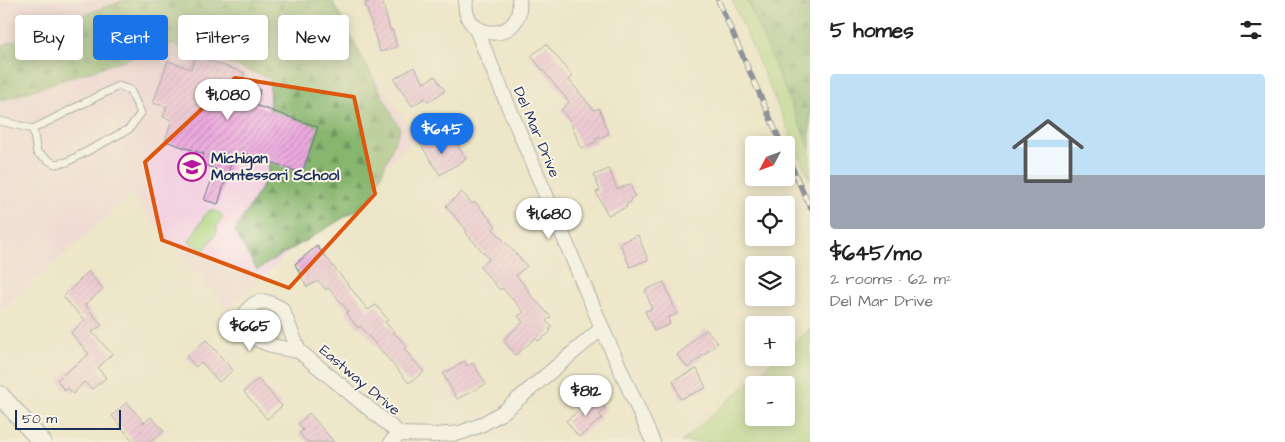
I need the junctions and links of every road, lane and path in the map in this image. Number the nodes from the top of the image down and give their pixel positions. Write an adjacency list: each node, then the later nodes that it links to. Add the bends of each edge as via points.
1 (466, 0): 3 (street, Del Mar Drive, via 466,14)
2 (519, 0): 3 (street, via 519,14 504,31 488,33)
3 (475, 26): 6 (street, Del Mar Drive)
4 (0, 121): 5 (lane)
5 (33, 129): 5 (lane, via 37,152 55,164 67,162 129,129 141,113 130,90 118,86)
6 (602, 328): 9 (street, via 503,412 481,425 460,433); 11 (street, Del Mar Drive)
7 (299, 351): 9 (street, Eastway Drive)
8 (0, 395): 10 (street)
9 (395, 438)
10 (42, 442)
11 (653, 442)

